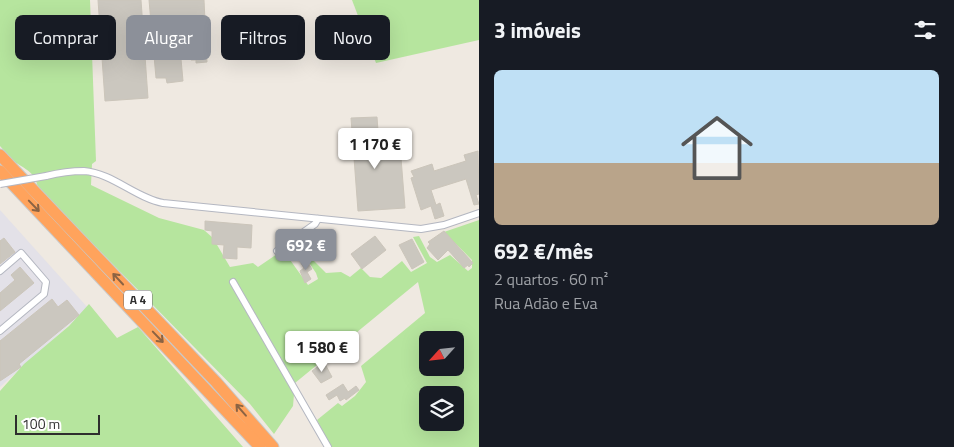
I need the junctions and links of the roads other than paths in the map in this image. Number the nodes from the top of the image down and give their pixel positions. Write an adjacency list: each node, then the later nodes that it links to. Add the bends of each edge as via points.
1 (0, 155): 11 (highway, A 4, one-way to 1, via 216,382)
2 (0, 171): 10 (highway, A 4, one-way to 10)
3 (0, 184): 5 (street, bridge, via 86,171 163,204)
4 (479, 213): 5 (street, via 444,226 421,229)
5 (318, 219): 6 (street)
6 (277, 251)
7 (0, 271): 9 (street, via 21,253 46,282 44,294)
8 (233, 282): 12 (street)
9 (0, 331)
10 (260, 447)
11 (273, 447)
12 (328, 447)

